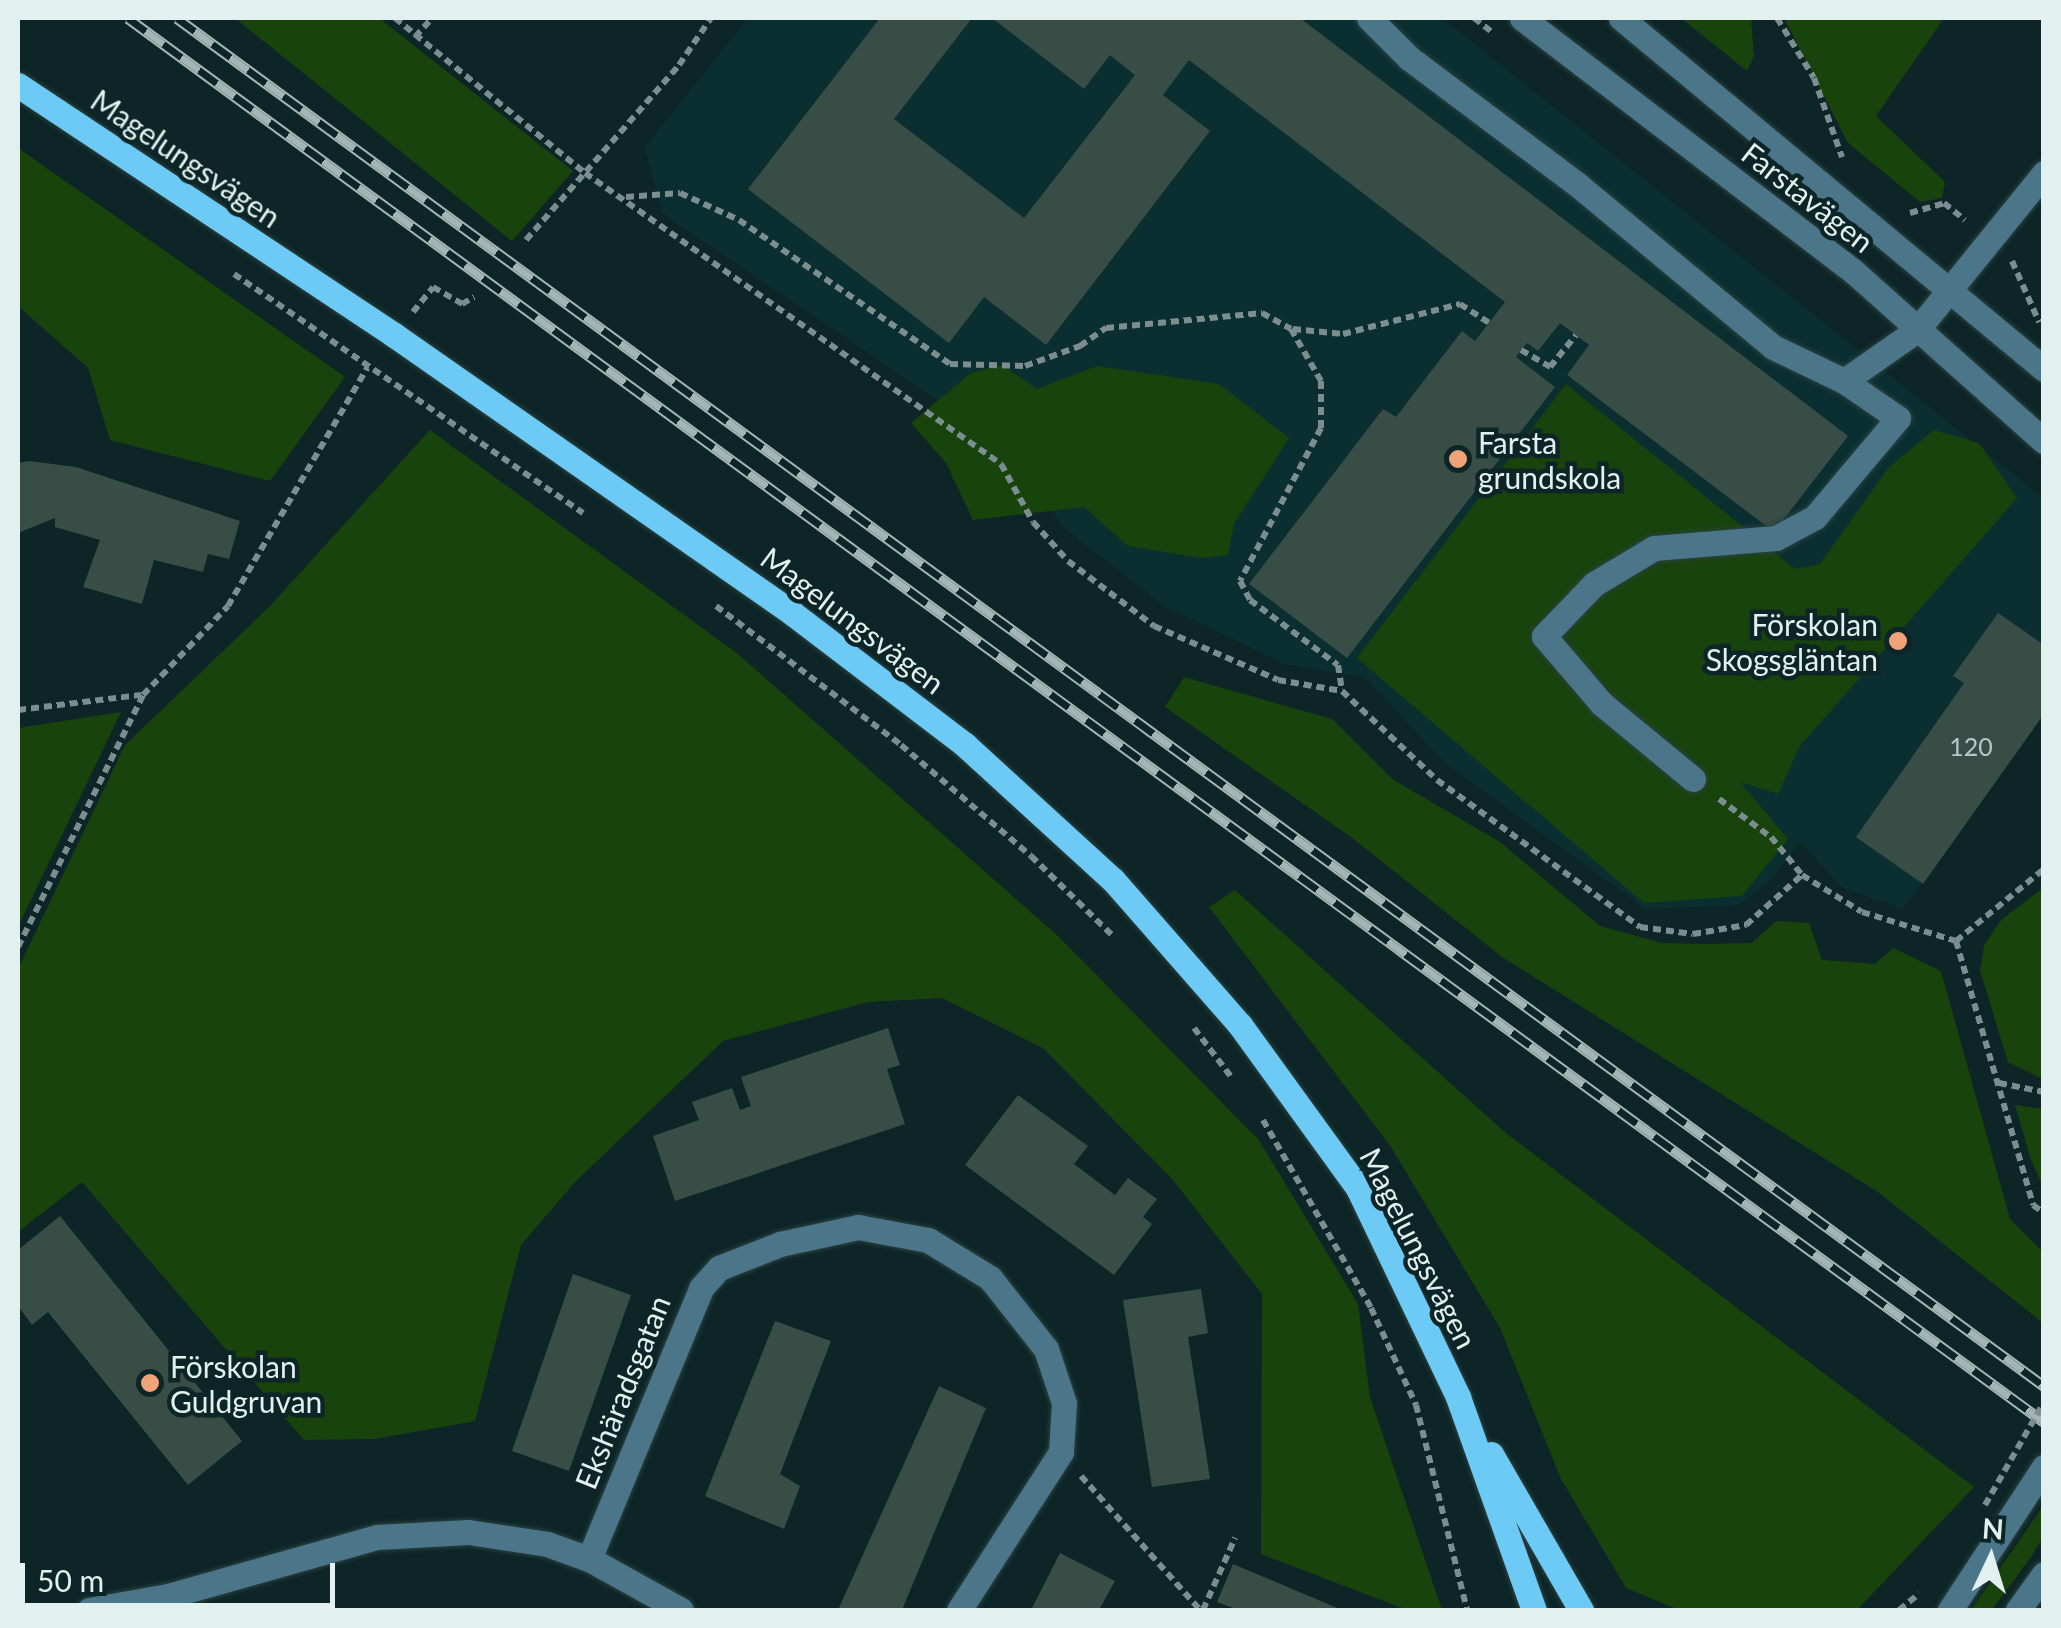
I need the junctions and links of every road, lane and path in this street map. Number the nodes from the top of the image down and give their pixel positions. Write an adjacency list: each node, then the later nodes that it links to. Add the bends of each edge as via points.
1 (395, 18): 8 (path)
2 (432, 18): 8 (path)
3 (712, 18): 11 (path)
4 (1369, 18): 26 (street, via 1409,58 1578,185 1773,347)
5 (1522, 18): 20 (street, Farstavägen, via 1853,270)
6 (1621, 18): 16 (street, Farstavägen)
7 (1777, 18): 10 (path, via 1814,78)
8 (415, 37): 11 (path)
9 (18, 85): 21 (main road, Magelungsvägen)
10 (1848, 172)
11 (585, 173): 13 (path); 14 (path)
12 (2044, 173): 16 (street)
13 (624, 197): 19 (path, via 680,193 738,220 950,364 1024,366 1106,328 1262,313); 30 (path, via 1000,464 1033,522 1068,561 1154,626 1278,680)
14 (526, 240)
15 (232, 272): 24 (path)
16 (1951, 289): 20 (street); 25 (street, Farstavägen)
17 (474, 297): 21 (path, via 462,304 433,287)
18 (1489, 323): 19 (path, via 1460,304 1343,334)
19 (1292, 329): 30 (path, via 1321,381 1321,428 1240,581 1250,600 1338,665)
20 (1917, 330): 26 (street); 27 (street, Farstavägen)
21 (394, 335): 24 (path); 45 (main road, Magelungsvägen, via 792,613 966,745 1112,880 1240,1025 1358,1188)
22 (1576, 335): 23 (path, via 1550,367)
23 (1521, 350)
24 (367, 368): 28 (path); 31 (path, via 228,606)
25 (2044, 369)
26 (1844, 381): 33 (street, via 1898,418 1815,518 1776,538 1654,548 1594,584 1544,636 1602,704)
27 (2044, 441)
28 (596, 521)
29 (708, 600): 38 (path, via 901,745 1031,856)
30 (1342, 691): 35 (path, via 1437,780 1640,927 1693,934 1746,925)
31 (143, 695): 32 (path); 37 (path)
32 (18, 710)
33 (1694, 779): 35 (path, via 1771,838)
34 (2044, 869): 36 (path)
35 (1802, 875): 36 (path, via 1862,912)
36 (1956, 941): 40 (path)
37 (18, 947)
38 (1125, 948)
39 (1187, 1020): 42 (path)
40 (1999, 1082): 41 (path); 44 (path, via 2033,1206)
41 (2044, 1092)
42 (1245, 1094)
43 (1257, 1109): 58 (path, via 1370,1308 1416,1405)
44 (2044, 1213)
45 (1458, 1397): 59 (main road, Magelungsvägen); 60 (main road, Magelungsvägen)
46 (2044, 1402): 49 (path, bridge)
47 (1061, 1452): 51 (street, Ekshäradsgatan, via 1064,1403 1046,1350 990,1278 928,1240 858,1227 780,1244 719,1268 700,1288); 56 (street, Ekshäradsgatan); 57 (path)
48 (2044, 1467): 61 (street)
49 (1985, 1505)
50 (1235, 1538): 57 (path)
51 (589, 1559): 53 (street, via 546,1544 468,1532 377,1538); 55 (street)
52 (2044, 1574): 62 (street)
53 (189, 1600): 54 (street)
54 (89, 1610)
55 (681, 1610)
56 (959, 1610)
57 (1202, 1610)
58 (1467, 1610)
59 (1534, 1610)
60 (1581, 1610)
61 (1950, 1610)
62 (2018, 1610)

